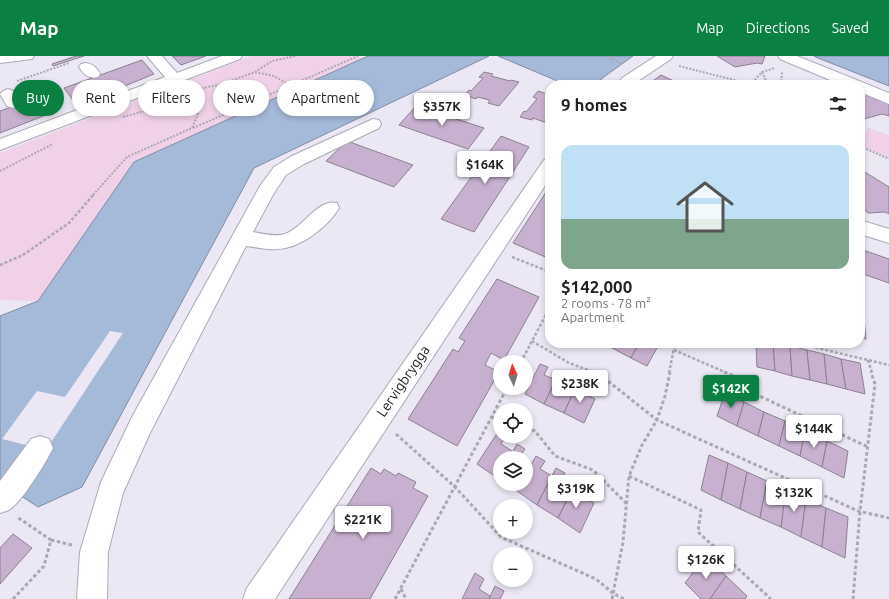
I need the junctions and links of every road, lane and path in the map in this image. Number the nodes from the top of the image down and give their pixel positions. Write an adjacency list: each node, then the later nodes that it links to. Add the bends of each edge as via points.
1 (27, 56): 9 (street)
2 (154, 56): 14 (street)
3 (235, 56): 14 (street)
4 (295, 56): 13 (path, via 272,61)
5 (358, 56): 17 (path)
6 (607, 56): 10 (path)
7 (666, 56): 18 (street)
8 (785, 56): 22 (street)
9 (0, 59)
10 (622, 64)
11 (83, 68): 15 (path)
12 (690, 70): 19 (path)
13 (255, 72): 16 (path, via 268,72); 27 (path, via 222,84 192,90 199,108 196,123)
14 (174, 78): 28 (street)
15 (26, 80)
16 (282, 80)
17 (304, 80)
18 (629, 80)
19 (734, 80)
20 (755, 80): 21 (path, via 762,72)
21 (766, 80)
22 (843, 80)
23 (865, 89): 25 (street)
24 (277, 92): 27 (path)
25 (889, 99)
26 (374, 124): 35 (street, via 280,171 266,190)
27 (192, 128): 37 (path, via 127,157 69,222 49,239)
28 (0, 145)
29 (865, 148): 30 (path)
30 (889, 159)
31 (545, 171): 36 (street, Lervigbrygga)
32 (330, 208): 35 (street, via 306,230 288,240 278,242)
33 (865, 229): 34 (street)
34 (889, 236)
35 (241, 238): 62 (street, via 141,424 110,491 94,552)
36 (492, 248): 38 (path); 48 (street, Lervigbrygga)
37 (0, 265)
38 (545, 270)
39 (545, 316): 40 (path)
40 (532, 341): 43 (path); 49 (path, via 569,363 599,374)
41 (817, 348): 44 (path)
42 (674, 350): 49 (path, via 665,396); 51 (path, via 734,376 734,384)
43 (525, 355)
44 (868, 360): 45 (path); 51 (path, via 876,384)
45 (889, 365)
46 (503, 395): 47 (path)
47 (492, 416): 54 (path)
48 (378, 418): 54 (path); 63 (street, Lervigbrygga)
49 (657, 420): 53 (path, via 642,445); 57 (path)
50 (533, 431): 56 (path, via 555,456 593,470)
51 (868, 447): 57 (path)
52 (40, 448): 55 (street)
53 (629, 476): 56 (path); 68 (path, via 701,510 698,532)
54 (455, 488): 59 (path); 60 (path, via 501,537 596,579)
55 (7, 502): 61 (path, via 51,540 44,566)
56 (627, 504): 60 (path)
57 (860, 511): 58 (path); 69 (path)
58 (889, 518)
59 (401, 588): 64 (path); 65 (path)
60 (614, 594): 66 (path); 67 (path)
61 (13, 599)
62 (92, 599)
63 (258, 599)
64 (395, 599)
65 (406, 599)
66 (612, 599)
67 (624, 599)
68 (771, 599)
69 (853, 599)

